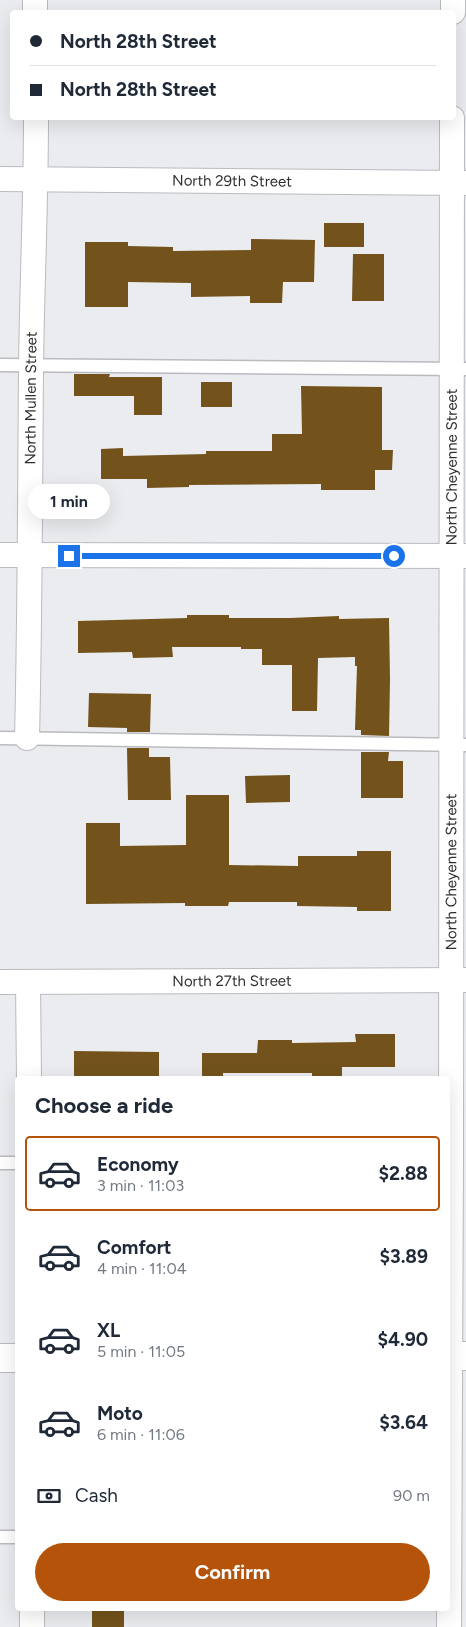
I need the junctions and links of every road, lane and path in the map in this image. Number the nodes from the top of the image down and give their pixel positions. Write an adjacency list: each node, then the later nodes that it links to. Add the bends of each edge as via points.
1 (36, 120): 4 (street, North Mullen Street)
2 (452, 120): 5 (street, North Cheyenne Street)
3 (0, 179): 4 (street, North 29th Street)
4 (36, 179): 5 (street, North 29th Street); 7 (street, North Mullen Street)
5 (459, 183): 8 (street, North Cheyenne Street)
6 (0, 365): 7 (lane)
7 (31, 366): 8 (lane); 10 (street, North Mullen Street)
8 (459, 369): 11 (street, North Cheyenne Street)
9 (0, 555): 10 (street)
10 (31, 556): 11 (street); 13 (street, North Mullen Street)
11 (459, 556): 14 (street, North Cheyenne Street)
12 (0, 738): 13 (lane)
13 (27, 738): 14 (lane)
14 (458, 744): 15 (street, North Cheyenne Street)
15 (458, 980): 17 (street, North 27th Street); 19 (street, North Cheyenne Street)
16 (0, 982): 17 (street, North 27th Street)
17 (28, 982): 18 (street)
18 (29, 1076)
19 (459, 1160): 22 (street, North Cheyenne Street)
20 (0, 1163): 21 (lane)
21 (15, 1163)
22 (454, 1356): 27 (street, North Cheyenne Street)
23 (0, 1358): 24 (street)
24 (15, 1358)
25 (0, 1537): 26 (lane)
26 (15, 1537)
27 (457, 1545): 28 (street, North Cheyenne Street)
28 (450, 1609)
29 (32, 1611): 31 (street)
30 (450, 1611): 32 (street, North Cheyenne Street)
31 (32, 1627)
32 (448, 1627)

